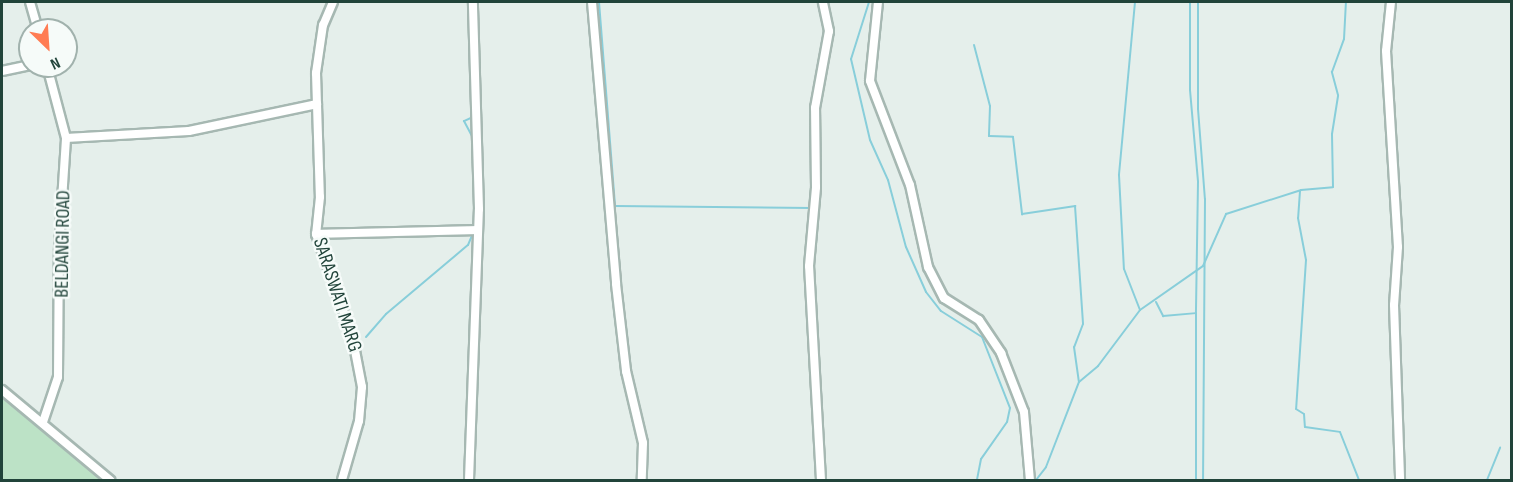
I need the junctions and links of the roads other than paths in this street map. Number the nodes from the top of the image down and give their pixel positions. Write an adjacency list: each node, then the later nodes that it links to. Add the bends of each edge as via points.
1 (30, 2): 8 (street)
2 (333, 2): 12 (street, SARASWATI MARG, via 319,42)
3 (473, 2): 14 (street, via 479,166)
4 (592, 2): 21 (street, via 616,284 627,381 643,443)
5 (823, 2): 22 (street, via 829,31 815,108 816,186 809,266)
6 (878, 2): 23 (street, via 870,81 910,185 928,267 944,298 979,320 1001,353 1024,412)
7 (1391, 2): 24 (street, via 1386,51 1398,248 1394,305)
8 (35, 18)
9 (18, 68): 10 (street)
10 (2, 71)
11 (50, 78): 13 (street, BELDANGI ROAD)
12 (317, 104): 13 (street, via 189,131); 15 (street, SARASWATI MARG, via 320,198)
13 (66, 138): 17 (street, BELDANGI ROAD, via 59,247 58,377)
14 (475, 230): 15 (street); 20 (street, via 477,340)
15 (316, 234): 19 (street, SARASWATI MARG, via 352,335 362,387 359,421)
16 (2, 390): 17 (street)
17 (43, 422): 18 (street)
18 (110, 480)
19 (342, 480)
20 (469, 480)
21 (642, 480)
22 (821, 480)
23 (1029, 480)
24 (1400, 480)

